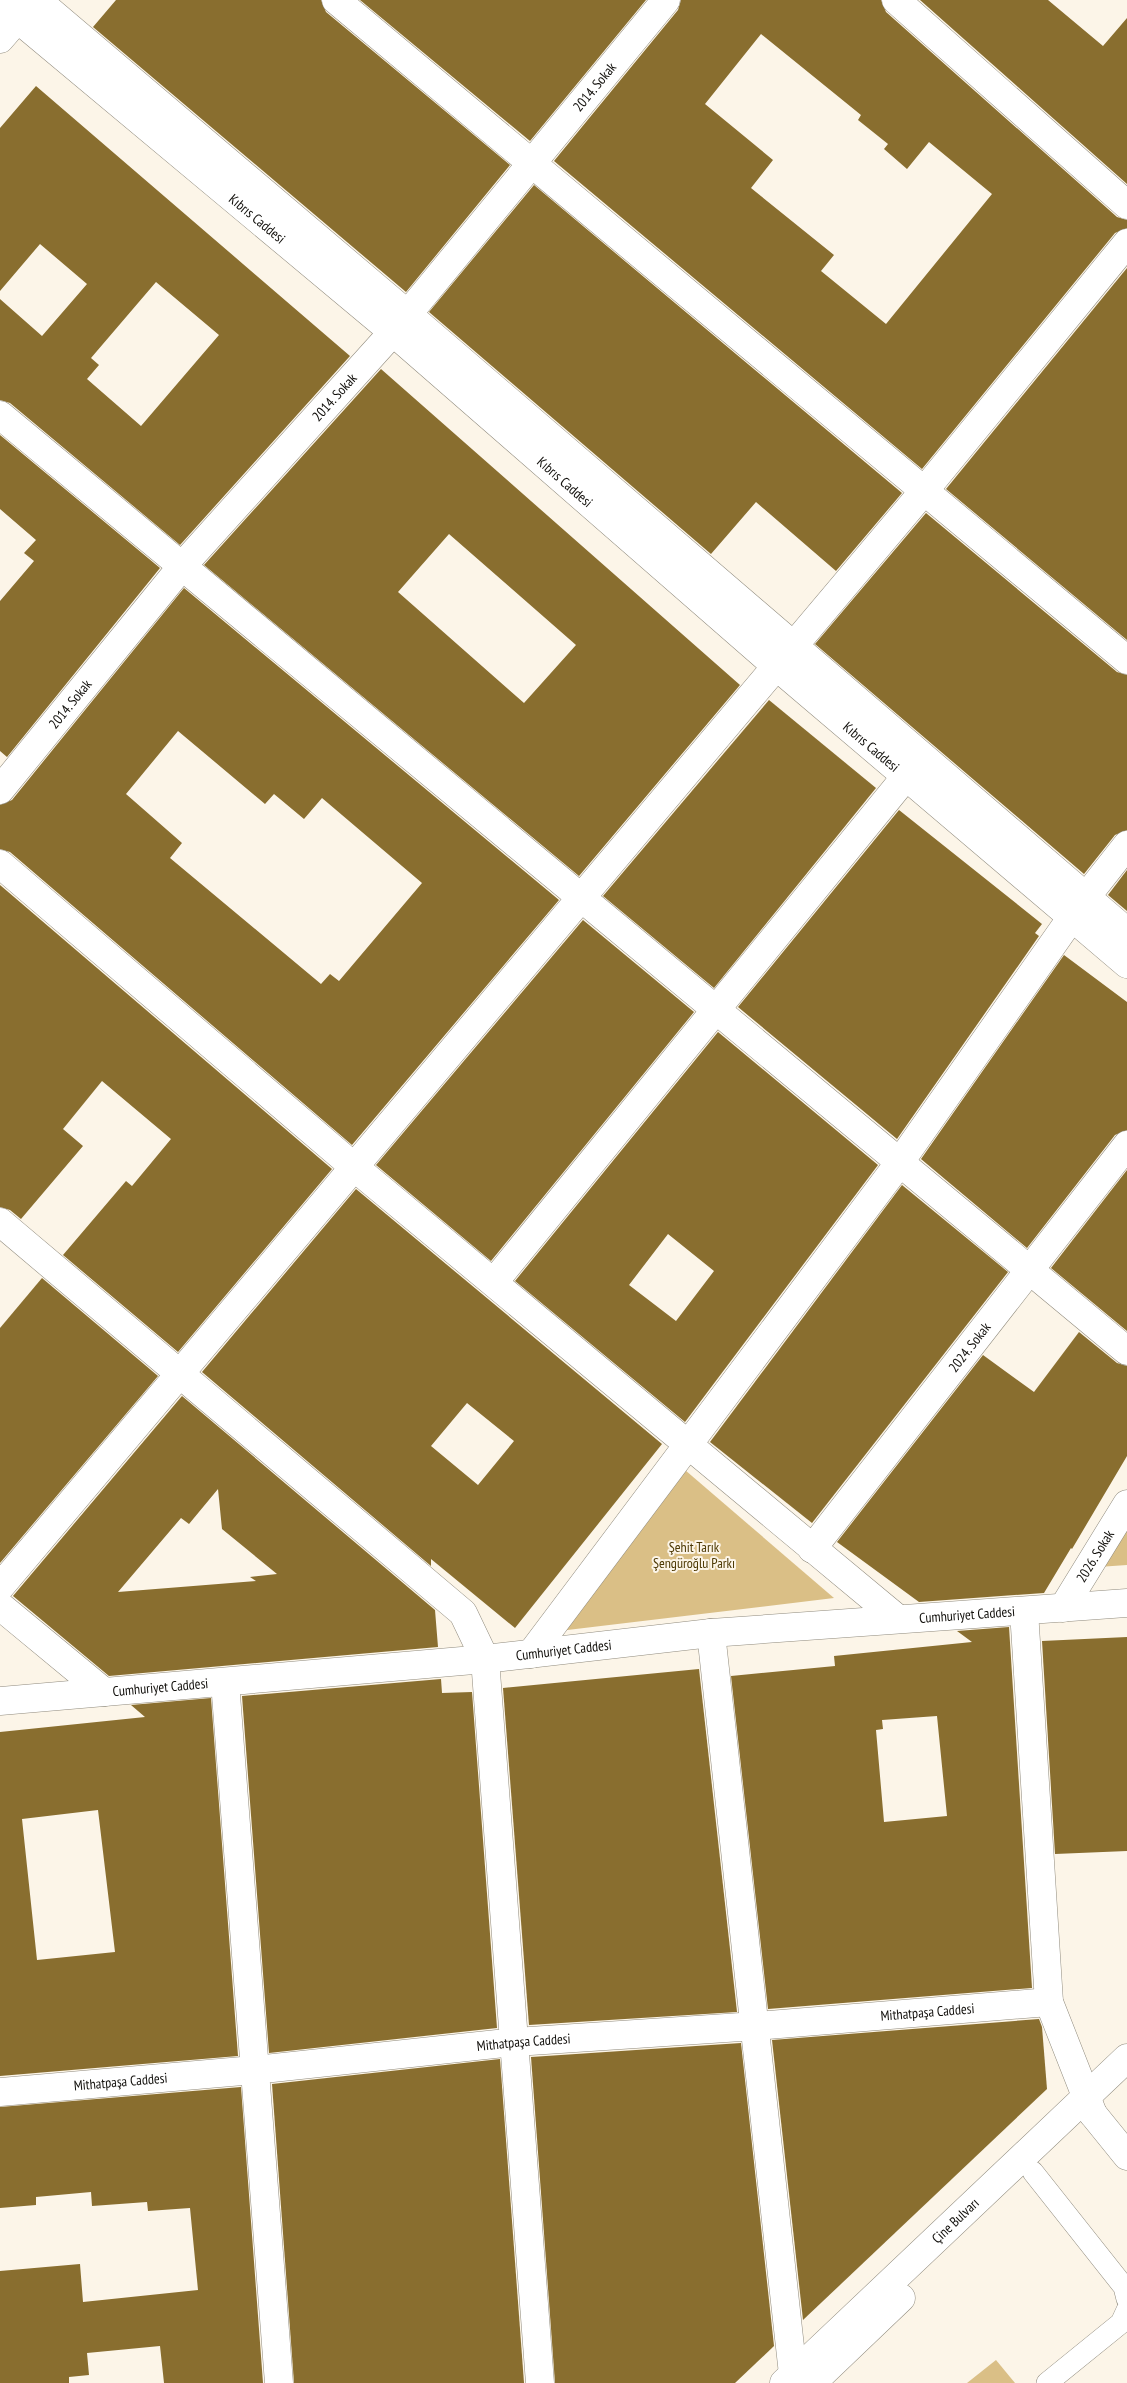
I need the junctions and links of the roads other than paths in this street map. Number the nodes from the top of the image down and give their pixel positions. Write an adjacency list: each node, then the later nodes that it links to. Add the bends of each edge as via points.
1 (336, 0): 5 (street)
2 (666, 0): 5 (street, 2014. Sokak)
3 (896, 0): 6 (street)
4 (18, 12): 8 (street, Kıbrıs Caddesi)
5 (532, 162): 8 (street, 2014. Sokak); 10 (street)
6 (1127, 205)
7 (1127, 243): 10 (street)
8 (399, 323): 11 (street, 2014. Sokak); 12 (street, Kıbrıs Caddesi)
9 (0, 415): 11 (street)
10 (924, 490): 12 (street); 13 (street)
11 (183, 565): 15 (street, 2014. Sokak); 18 (street)
12 (784, 655): 14 (street, Kıbrıs Caddesi); 18 (street)
13 (1127, 660)
14 (915, 766): 19 (street, Kıbrıs Caddesi); 22 (street)
15 (0, 790)
16 (1127, 845): 19 (street)
17 (0, 864): 25 (street)
18 (581, 896): 22 (street); 25 (street)
19 (1079, 908): 20 (street, Kıbrıs Caddesi); 21 (street, Kıbrıs Caddesi); 24 (street)
20 (1127, 932)
21 (1127, 964)
22 (716, 1011): 24 (street); 28 (street)
23 (1127, 1145): 27 (street, 2024. Sokak)
24 (900, 1162): 27 (street); 31 (street)
25 (353, 1166): 28 (street); 30 (street)
26 (0, 1222): 30 (street)
27 (1029, 1269): 29 (street); 33 (street, 2024. Sokak)
28 (494, 1282): 31 (street)
29 (1127, 1351)
30 (181, 1375): 34 (street); 42 (street, via 463,1613)
31 (688, 1446): 33 (street); 41 (street)
32 (1127, 1504): 37 (street, 2026. Sokak)
33 (812, 1549): 39 (street)
34 (0, 1587)
35 (1127, 1603): 37 (street, Cumhuriyet Caddesi)
36 (0, 1606): 44 (street)
37 (1064, 1608): 38 (street, Cumhuriyet Caddesi)
38 (1024, 1611): 39 (street, Cumhuriyet Caddesi); 46 (street)
39 (898, 1619): 40 (street, Cumhuriyet Caddesi)
40 (711, 1633): 41 (street, Cumhuriyet Caddesi); 47 (street)
41 (531, 1654): 42 (street, Cumhuriyet Caddesi)
42 (485, 1659): 43 (street, Cumhuriyet Caddesi); 48 (street)
43 (225, 1682): 44 (street, Cumhuriyet Caddesi); 50 (street)
44 (104, 1692): 45 (street, Cumhuriyet Caddesi)
45 (0, 1701)
46 (1049, 2002): 47 (street, Mithatpaşa Caddesi); 53 (street)
47 (756, 2026): 48 (street, Mithatpaşa Caddesi); 58 (street)
48 (515, 2042): 50 (street, Mithatpaşa Caddesi); 60 (street)
49 (1127, 2058): 53 (street, Çine Bulvarı)
50 (254, 2070): 52 (street, Mithatpaşa Caddesi); 59 (street)
51 (1127, 2082): 53 (street, Çine Bulvarı)
52 (0, 2092)
53 (1089, 2106): 54 (street); 55 (street, Çine Bulvarı); 58 (street, Çine Bulvarı)
54 (1127, 2156)
55 (1033, 2172): 56 (lane, via 1124,2287); 58 (street, Çine Bulvarı)
56 (1127, 2299)
57 (1127, 2310): 61 (lane, via 1121,2323)
58 (796, 2380)
59 (279, 2383)
60 (540, 2383)
61 (1047, 2383)

